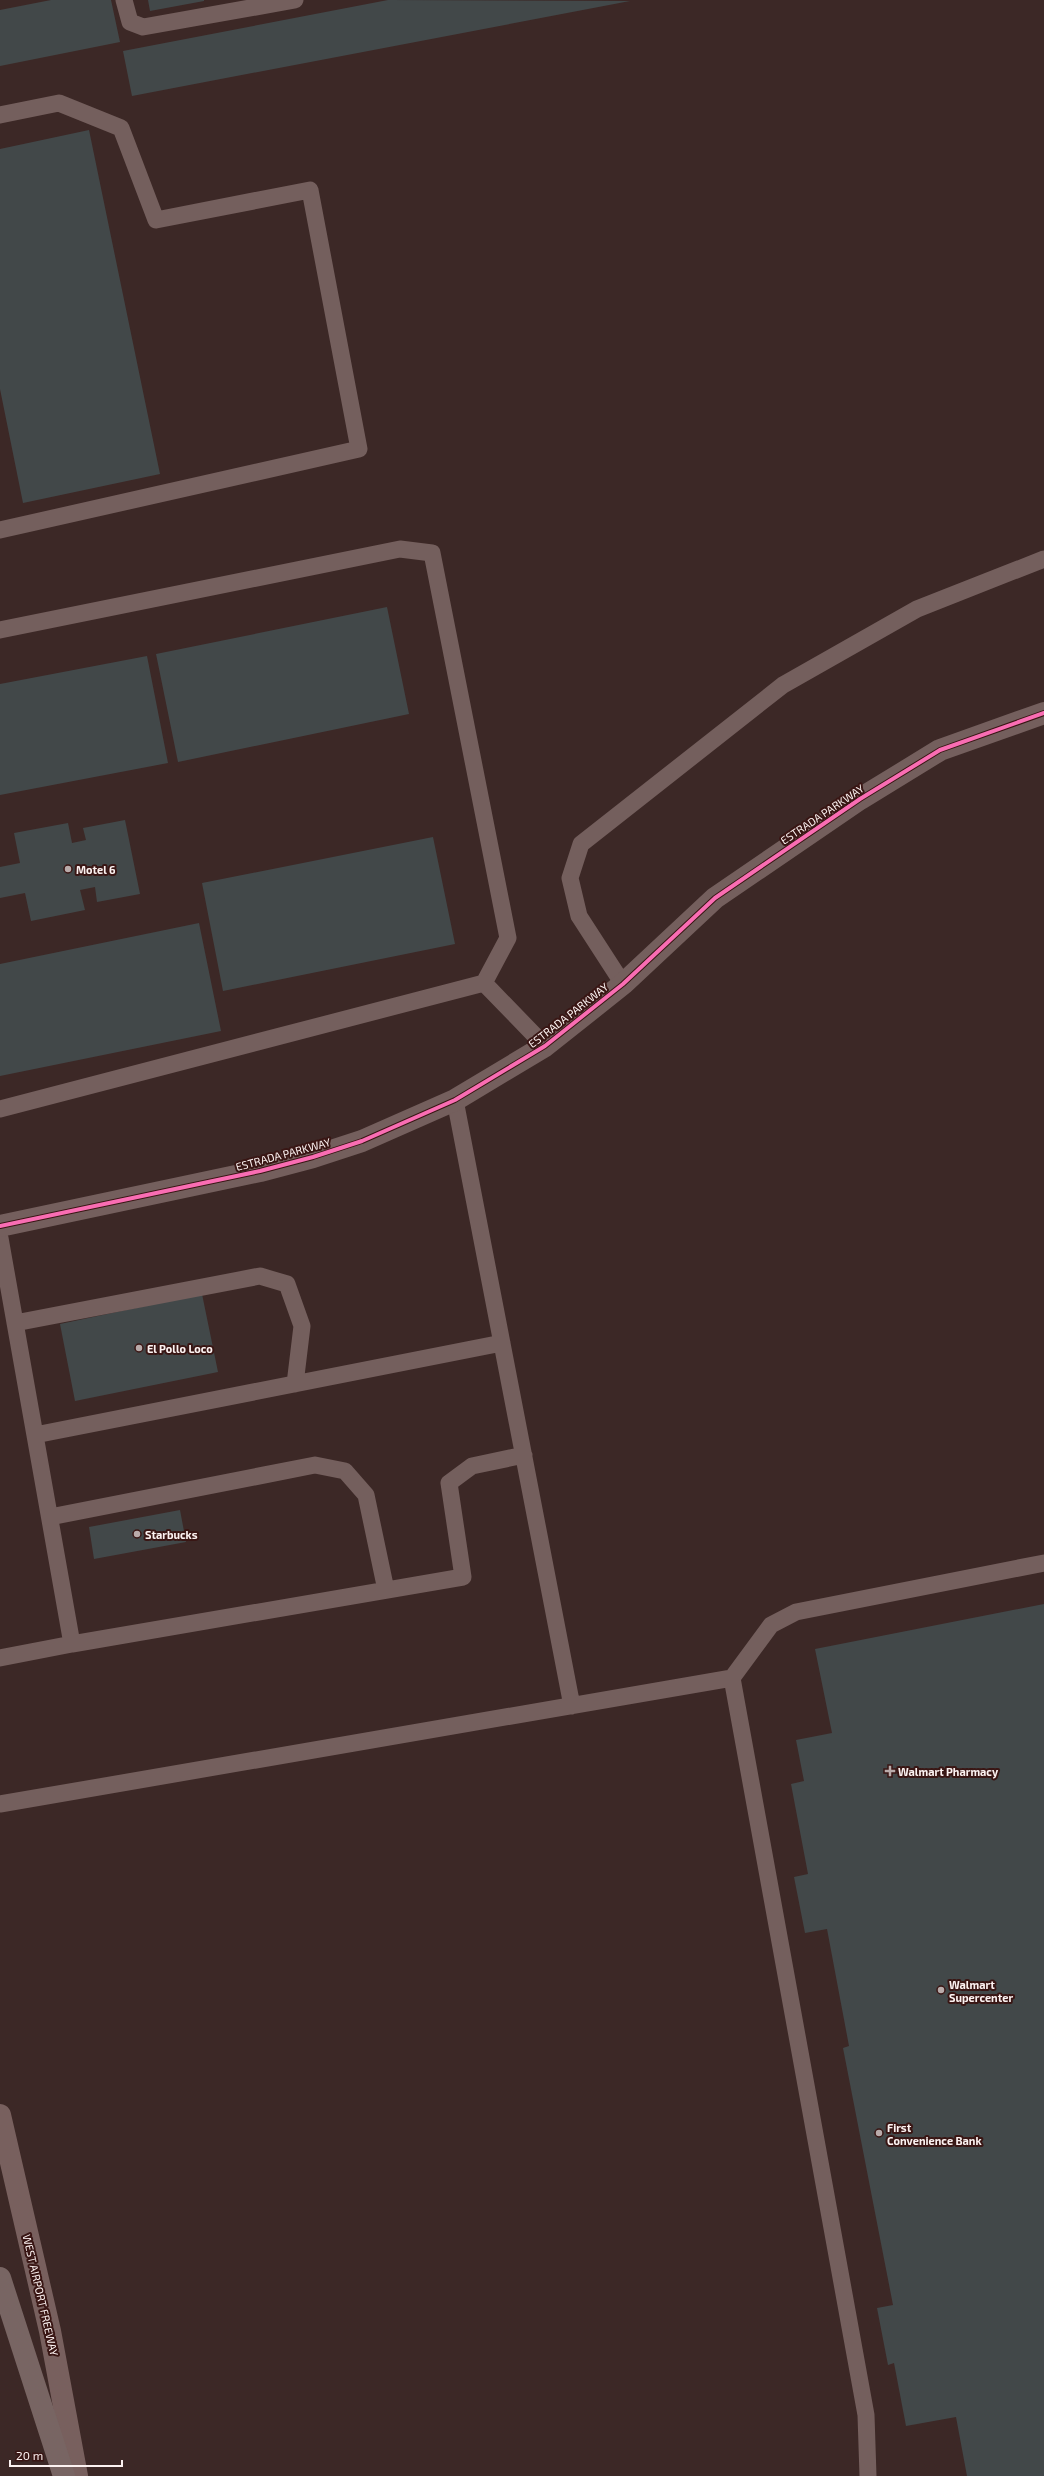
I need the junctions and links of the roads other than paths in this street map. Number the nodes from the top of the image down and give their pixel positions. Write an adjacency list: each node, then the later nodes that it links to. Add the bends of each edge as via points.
1 (124, 0): 2 (lane, via 130,22 143,27)
2 (295, 0)
3 (0, 114): 4 (lane, via 59,103 121,128 156,220 310,190 359,449)
4 (0, 530)
5 (1044, 560): 9 (lane, via 917,609 783,684 581,844 570,878 579,916)
6 (0, 630): 8 (lane, via 400,549 432,553 508,938)
7 (1044, 713): 9 (street, ESTRADA PARKWAY, via 940,750 860,799 715,898)
8 (484, 983): 10 (lane); 12 (lane)
9 (623, 984): 10 (street, ESTRADA PARKWAY)
10 (545, 1046): 11 (street, ESTRADA PARKWAY)
11 (455, 1100): 13 (street, ESTRADA PARKWAY, via 362,1141 313,1157 260,1171); 16 (lane)
12 (0, 1109)
13 (0, 1226)
14 (0, 1238): 15 (lane)
15 (15, 1323): 17 (lane, via 260,1276 287,1284 302,1326); 18 (lane)
16 (502, 1343): 17 (lane); 19 (lane)
17 (295, 1384): 18 (lane)
18 (35, 1435): 20 (lane)
19 (524, 1455): 22 (lane, via 472,1466 449,1483 463,1577); 26 (lane)
20 (50, 1517): 22 (lane, via 315,1465 345,1471 366,1495); 23 (lane)
21 (1044, 1563): 25 (lane, via 796,1612 771,1625)
22 (386, 1590): 23 (lane)
23 (72, 1644): 24 (lane)
24 (0, 1658)
25 (732, 1678): 26 (lane); 32 (lane, via 866,2415)
26 (572, 1706): 27 (lane)
27 (0, 1804)
28 (0, 2115): 31 (main road, WEST AIRPORT FREEWAY, via 50,2331)
29 (0, 2278): 30 (highway)
30 (64, 2476)
31 (77, 2476)
32 (868, 2476)

